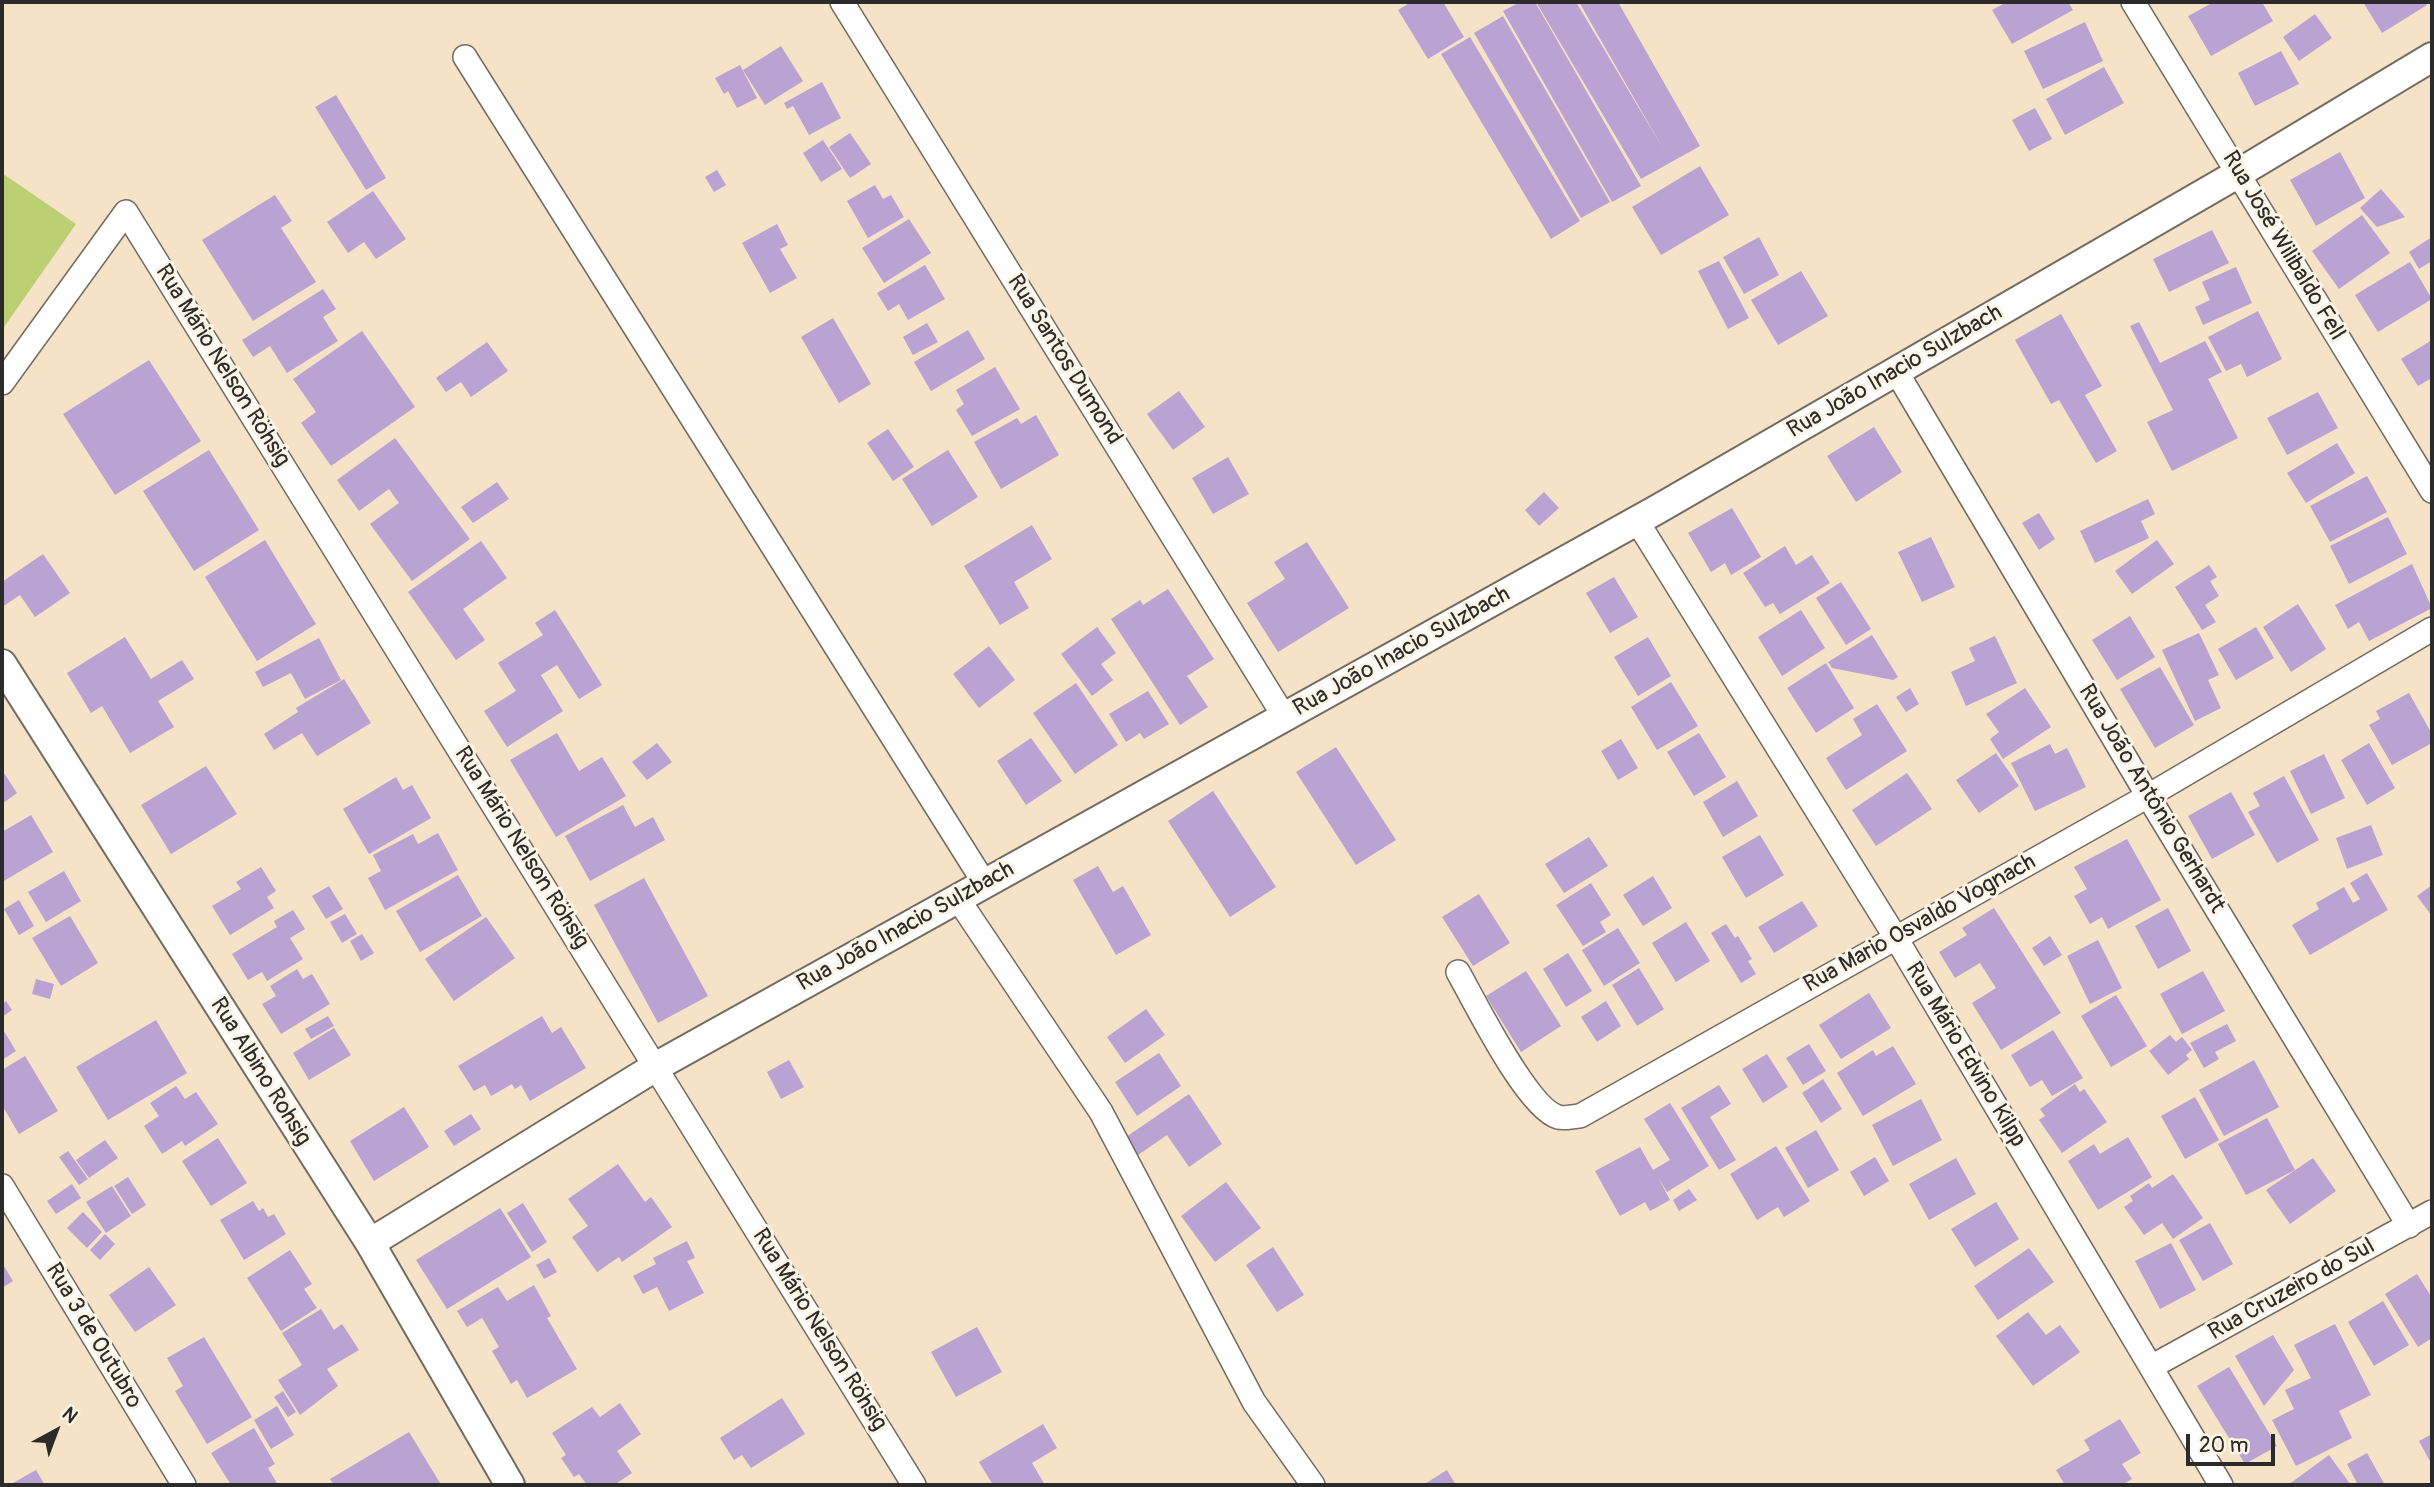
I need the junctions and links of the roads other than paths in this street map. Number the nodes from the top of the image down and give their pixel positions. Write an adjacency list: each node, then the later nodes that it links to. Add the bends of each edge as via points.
1 (842, 2): 12 (street, Rua Santos Dumond)
2 (2133, 2): 5 (street, Rua José Wilibaldo Fell)
3 (465, 57): 14 (street)
4 (2432, 57): 5 (street, Rua João Inacio Sulzbach)
5 (2239, 173): 6 (street, Rua João Inacio Sulzbach); 8 (street, Rua José Wilibaldo Fell)
6 (1896, 371): 9 (street, Rua João Inacio Sulzbach); 13 (street, Rua João Antônio Gerhardt)
7 (2, 383): 18 (street, Rua Mário Nelson Röhsig, via 126,212)
8 (2432, 491)
9 (1637, 521): 12 (street, Rua João Inacio Sulzbach); 16 (street, Rua Mário Edvino Kilpp)
10 (2432, 629): 13 (street, Rua Mario Osvaldo Vognach)
11 (2, 664): 22 (street, Rua Albino Rohsig)
12 (1285, 718): 14 (street, Rua João Inacio Sulzbach)
13 (2148, 796): 16 (street, Rua Mario Osvaldo Vognach); 21 (street, Rua João Antônio Gerhardt)
14 (985, 884): 15 (street, Rua João Inacio Sulzbach)
15 (958, 899): 18 (street, Rua João Inacio Sulzbach); 27 (street, via 1101,1112 1254,1402)
16 (1896, 938): 17 (street, Rua Mario Osvaldo Vognach, via 1580,1116 1559,1117 1539,1104 1522,1083); 23 (street, Rua Mário Edvino Kilpp)
17 (1458, 972)
18 (656, 1066): 22 (street, Rua João Inacio Sulzbach); 26 (street, Rua Mário Nelson Röhsig)
19 (2, 1186): 24 (street, Rua 3 de Outubro)
20 (2432, 1212): 21 (street, Rua Cruzeiro do Sul)
21 (2409, 1226): 23 (street, Rua Cruzeiro do Sul)
22 (369, 1243): 25 (street, Rua Albino Rohsig)
23 (2151, 1367): 28 (street, Rua Mário Edvino Kilpp)
24 (184, 1485)
25 (508, 1485)
26 (914, 1485)
27 (1313, 1485)
28 (2221, 1485)

